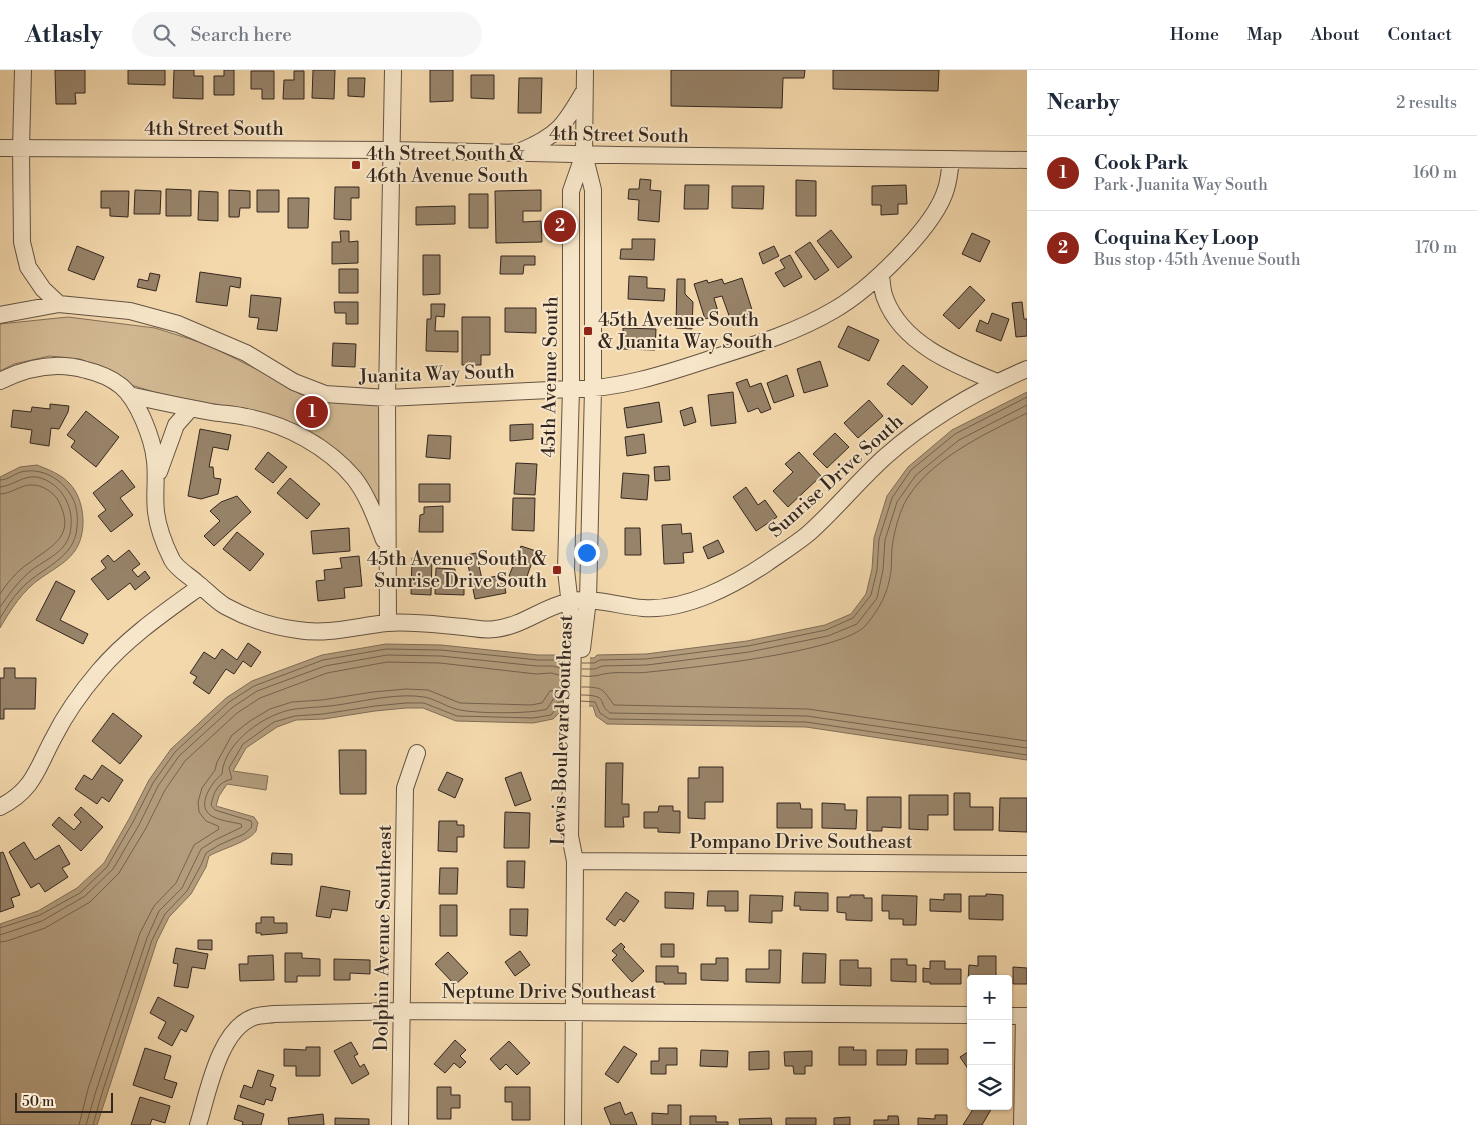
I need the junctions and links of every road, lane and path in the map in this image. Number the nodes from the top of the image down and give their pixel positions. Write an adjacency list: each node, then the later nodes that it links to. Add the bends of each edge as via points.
1 (22, 70): 6 (street)
2 (393, 70): 7 (street)
3 (584, 70): 4 (street, 45th Avenue South)
4 (584, 91): 8 (street, via 567,121 555,133); 9 (street, 45th Avenue South)
5 (0, 148): 6 (street, 4th Street South)
6 (21, 149): 7 (street, 4th Street South); 13 (street, via 22,242 28,267)
7 (391, 150): 8 (street, 4th Street South); 21 (street)
8 (517, 153): 9 (street, 4th Street South)
9 (584, 154): 10 (street, 4th Street South); 18 (street, 45th Avenue South, via 571,191); 19 (street, 45th Avenue South, via 593,190)
10 (951, 159): 11 (street, 4th Street South); 12 (street, Juanita Way South, via 946,190 937,208 912,242)
11 (1027, 160)
12 (881, 275): 17 (street, via 885,298 900,324 923,345); 19 (street, Juanita Way South, via 835,309 790,332 687,367)
13 (59, 304): 14 (street, Juanita Way South); 21 (street, Juanita Way South, via 130,311 178,324 246,353 294,382 325,394)
14 (0, 315)
15 (1027, 369): 17 (street, Sunrise Drive South)
16 (0, 381): 20 (street, Sunrise Drive South, via 19,372 45,366 73,366 99,373)
17 (997, 382): 26 (street, Sunrise Drive South, via 917,431 884,458 808,533 764,566 732,584 671,608)
18 (571, 389): 19 (street, Juanita Way South); 21 (street, Juanita Way South); 27 (street, 45th Avenue South, via 566,570)
19 (593, 389): 26 (street, 45th Avenue South)
20 (129, 395): 22 (street); 23 (street, Sunrise Drive South, via 146,427 155,459)
21 (387, 398): 24 (street)
22 (192, 408): 23 (street, via 176,425); 24 (street, via 246,416 273,424 328,454 354,478 372,508)
23 (156, 482): 25 (street, Sunrise Drive South, via 156,513 164,543 174,564)
24 (388, 551): 28 (street)
25 (201, 586): 28 (street, Sunrise Drive South, via 223,605 243,614 271,625 301,631 330,632); 31 (street, via 149,623 100,670 72,707 27,788 13,801)
26 (588, 600): 27 (street, Sunrise Drive South); 29 (street, Lewis Boulevard Southeast)
27 (569, 602): 28 (street, Sunrise Drive South, via 494,630); 29 (street, Lewis Boulevard Southeast)
28 (388, 623)
29 (578, 657): 32 (street, Lewis Boulevard Southeast, via 581,838)
30 (417, 753): 34 (street, Dolphin Avenue Southeast, via 405,788)
31 (0, 807)
32 (575, 861): 33 (street, Pompano Drive Southeast); 35 (street, Lewis Boulevard Southeast)
33 (1027, 864)
34 (402, 1011): 35 (street, Neptune Drive Southeast); 38 (street, Neptune Drive Southeast, via 253,1017 235,1030 221,1050); 39 (street, Dolphin Avenue Southeast)
35 (575, 1012): 36 (street, Neptune Drive Southeast); 40 (street, Lewis Boulevard Southeast)
36 (967, 1015)
37 (1020, 1016): 41 (street)
38 (198, 1125)
39 (400, 1125)
40 (573, 1125)
41 (1022, 1125)

